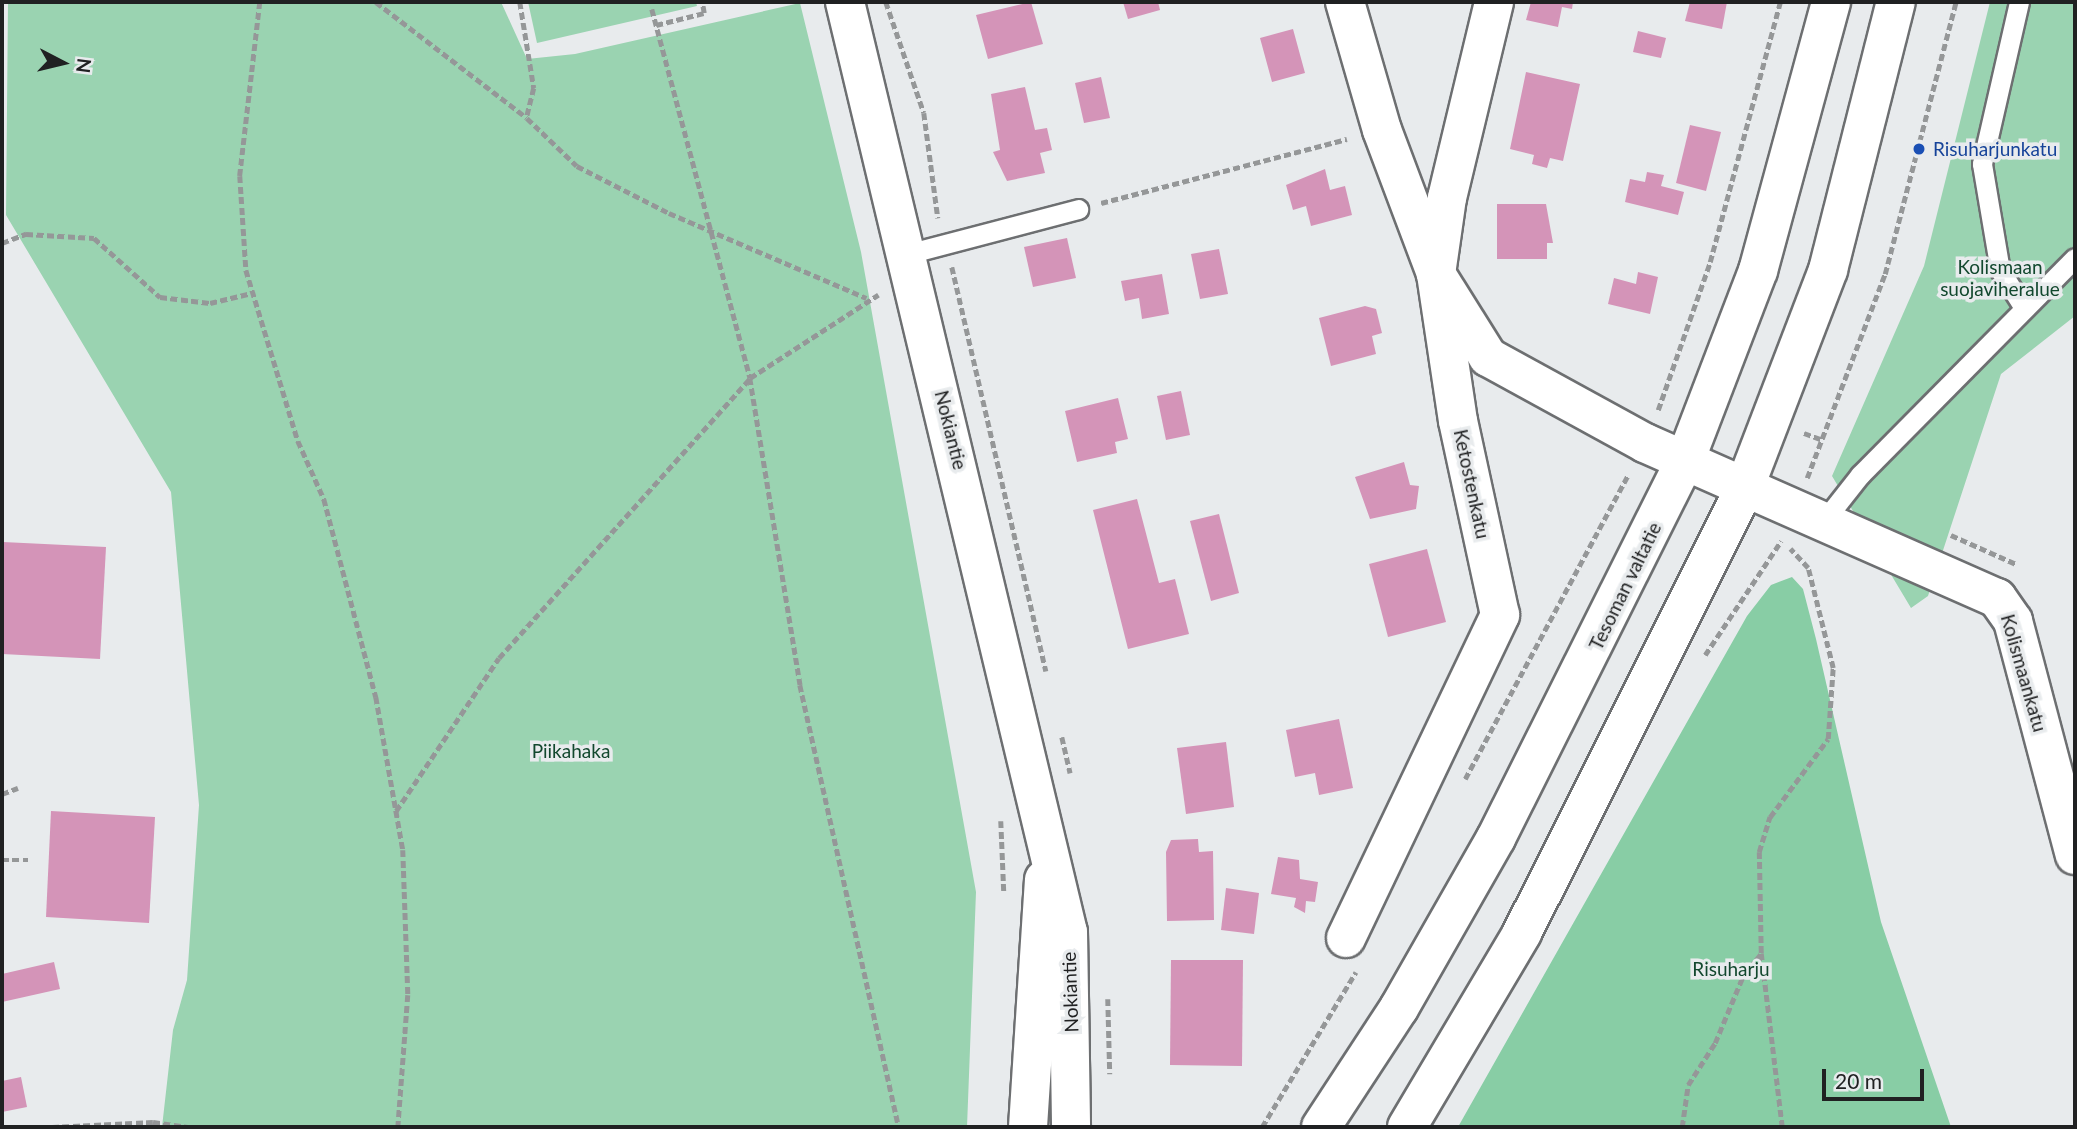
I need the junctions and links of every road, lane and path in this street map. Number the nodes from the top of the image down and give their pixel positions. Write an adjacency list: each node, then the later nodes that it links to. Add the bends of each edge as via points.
1 (260, 2): 26 (path, via 240,176)
2 (376, 2): 16 (path)
3 (520, 2): 16 (path, via 534,88)
4 (702, 2): 15 (path, via 704,13)
5 (845, 2): 22 (main road, Nokiantie)
6 (886, 2): 21 (path, via 924,113)
7 (1345, 2): 24 (main road, via 1382,130)
8 (1494, 2): 24 (main road, Ketostenkatu, via 1447,198)
9 (1780, 2): 31 (path, via 1710,262)
10 (1831, 2): 32 (main road, Tesoman valtatie, via 1758,271)
11 (1896, 2): 33 (main road, via 1828,270)
12 (1956, 2): 30 (path, via 1885,274)
13 (2019, 2): 28 (lane, via 1982,164 2000,270)
14 (652, 9): 15 (path)
15 (655, 25): 19 (path)
16 (527, 118): 19 (path, via 577,166)
17 (1312, 149): 18 (path)
18 (1078, 209): 21 (lane)
19 (709, 228): 27 (path); 29 (path)
20 (2, 243): 26 (path, via 26,234 94,238 160,297 211,303)
21 (946, 244): 22 (lane); 36 (path)
22 (907, 254): 46 (main road, Nokiantie, via 1030,759)
23 (2075, 258): 28 (lane)
24 (1436, 274): 31 (main road, Kolismaankatu, via 1488,357); 48 (main road, Ketostenkatu, via 1458,421 1500,615)
25 (892, 291): 27 (path)
26 (252, 293): 41 (path, via 298,441 324,499 376,697)
27 (866, 298): 29 (path)
28 (2024, 308): 34 (lane)
29 (750, 378): 41 (path, via 499,658); 53 (path, via 800,685)
30 (1823, 440)
31 (1645, 443): 32 (main road, Kolismaankatu)
32 (1685, 461): 33 (main road, Kolismaankatu); 56 (main road, Tesoman valtatie, via 1477,872)
33 (1744, 489): 34 (main road, Kolismaankatu); 57 (main road, via 1522,933)
34 (1823, 522): 43 (main road, Kolismaankatu, via 1972,583 2005,606)
35 (1782, 539): 49 (path, via 1808,568 1833,668 1828,739 1770,817 1759,852)
36 (1049, 686)
37 (1059, 726): 38 (path)
38 (1071, 778)
39 (18, 788): 40 (path)
40 (2, 794)
41 (396, 811): 52 (path, via 408,995)
42 (1001, 812): 47 (path)
43 (2075, 855)
44 (2, 860): 45 (path)
45 (27, 860)
46 (1046, 860): 54 (main road, Nokiantie); 55 (main road, Nokiantie, via 1068,932)
47 (1004, 904)
48 (1346, 938)
49 (1761, 953): 58 (path, via 1743,976 1715,1042 1688,1085); 59 (path)
50 (52, 1127): 51 (path, via 153,1122)
51 (190, 1127)
52 (398, 1127)
53 (899, 1127)
54 (1028, 1127)
55 (1071, 1127)
56 (1321, 1127)
57 (1407, 1127)
58 (1682, 1127)
59 (1782, 1127)

